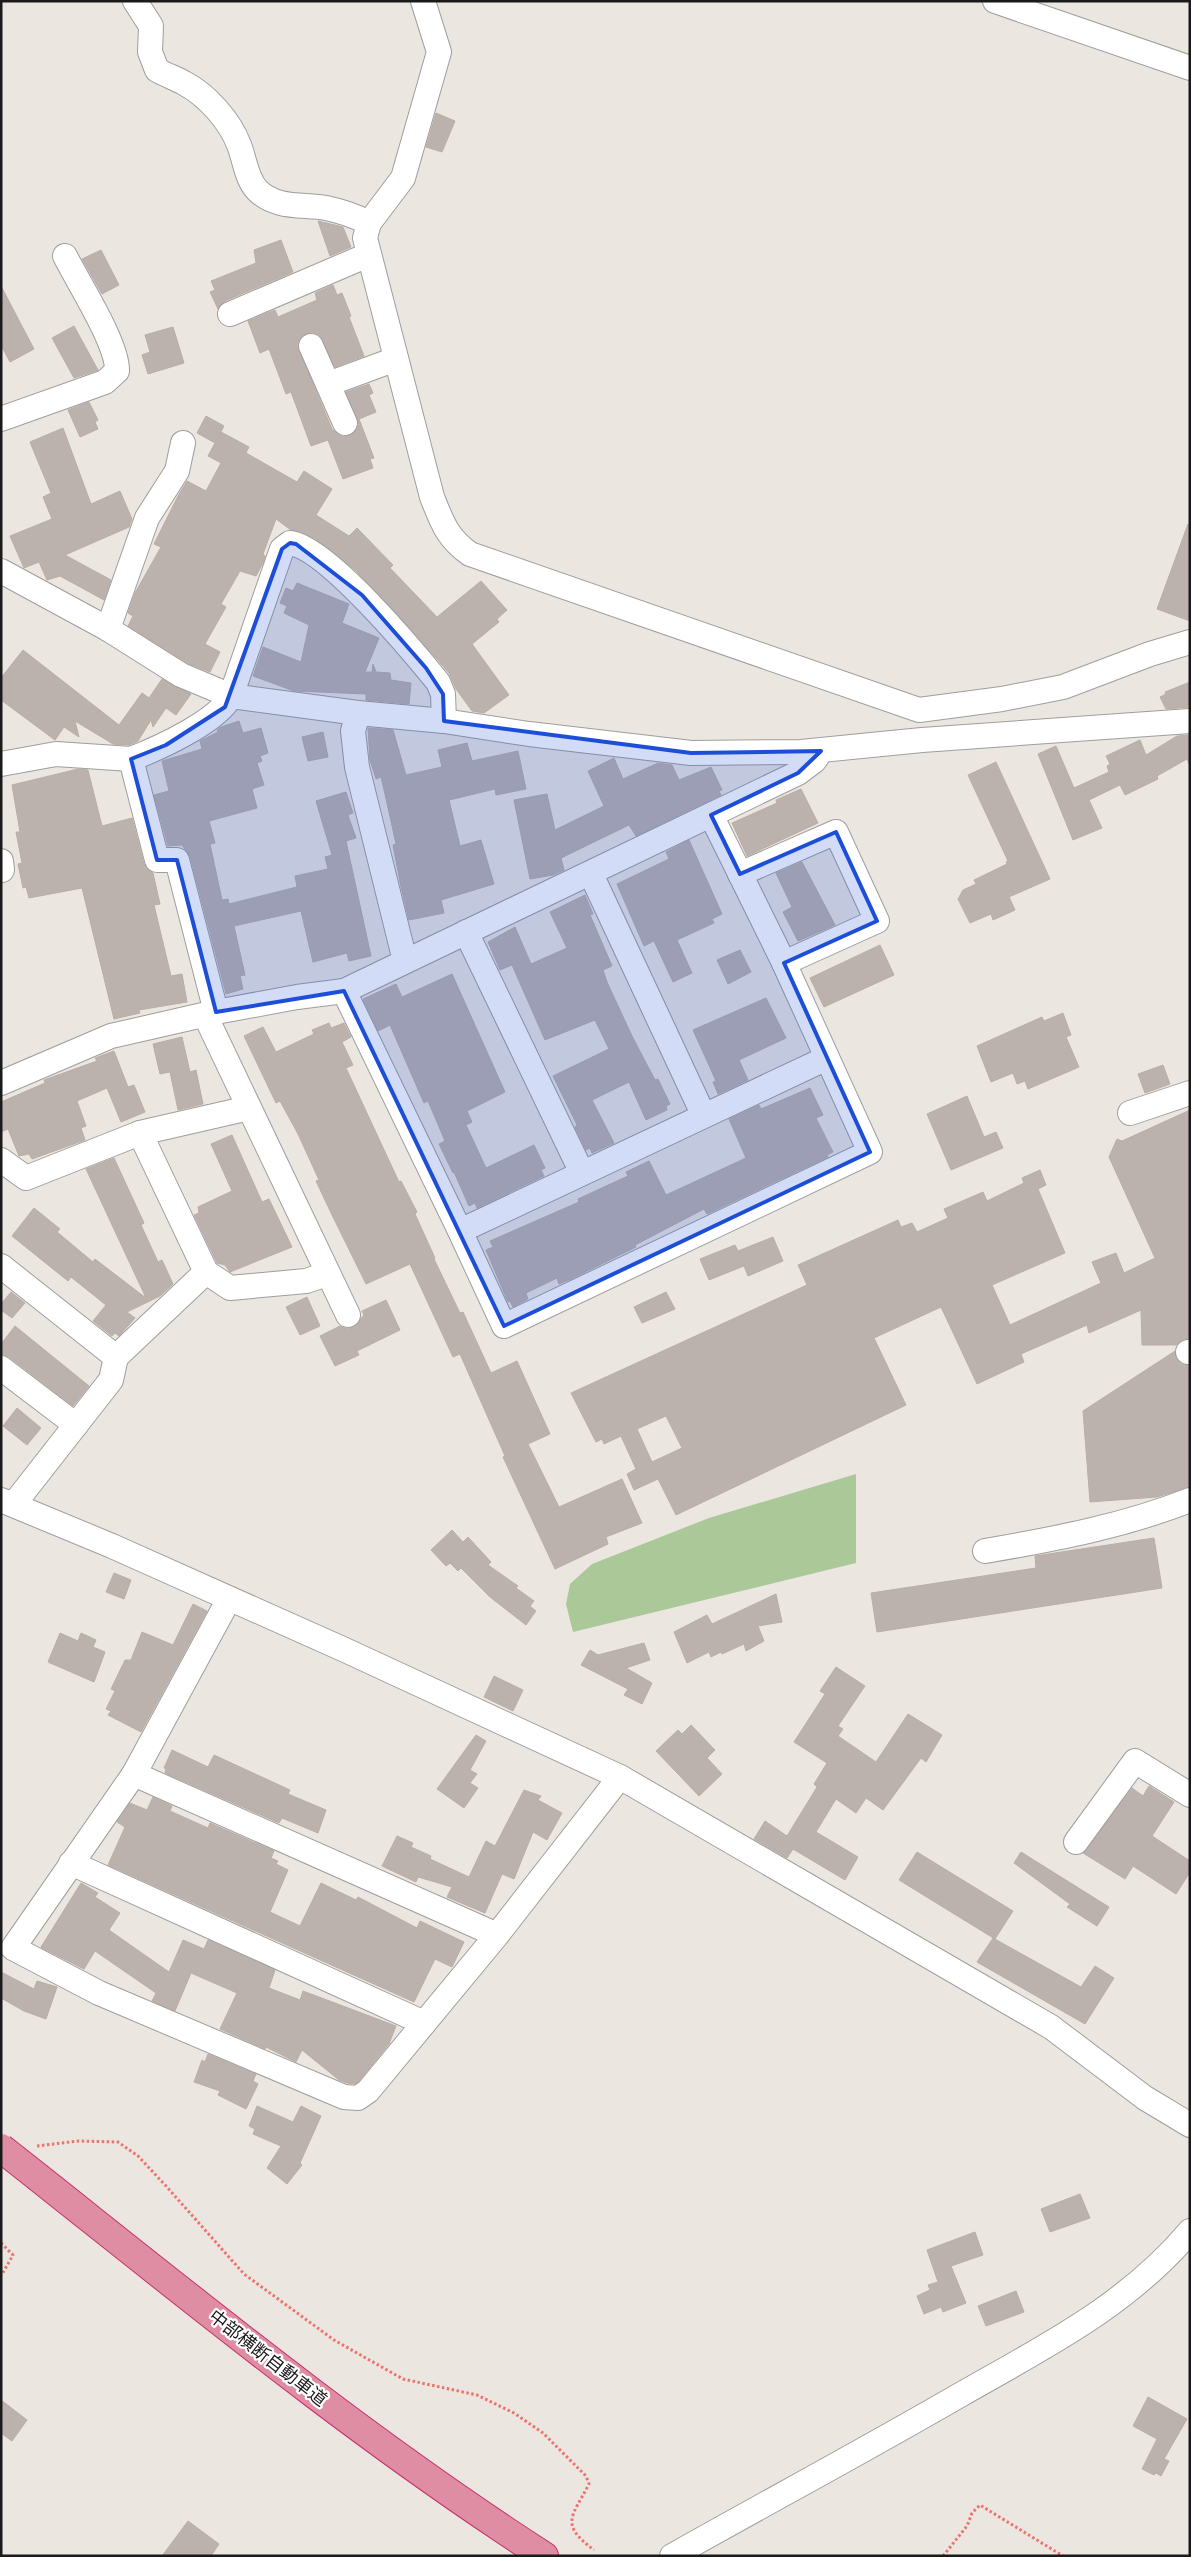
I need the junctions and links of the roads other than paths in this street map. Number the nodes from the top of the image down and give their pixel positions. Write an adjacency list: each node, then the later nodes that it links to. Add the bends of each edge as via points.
1 (135, 1): 5 (street, via 152,26 150,52 157,70 185,83 210,103 227,123 257,190 286,205 324,208 350,214)
2 (423, 1): 5 (street, via 439,52 403,178)
3 (995, 1): 4 (street)
4 (1190, 68)
5 (369, 223): 6 (street, via 365,238)
6 (368, 254): 8 (street); 10 (street)
7 (65, 256): 12 (street, via 102,328 117,362 117,370 106,382)
8 (230, 314)
9 (311, 346): 11 (street)
10 (396, 359): 11 (street); 19 (street, via 432,497 444,528 456,544 470,554)
11 (328, 384): 13 (street)
12 (1, 420)
13 (345, 423)
14 (183, 443): 16 (street, via 177,471 147,518)
15 (1, 571): 16 (street)
16 (108, 629): 18 (street, via 181,674)
17 (1190, 642): 19 (street, via 1063,687 1002,700)
18 (231, 696): 20 (street); 21 (street, via 282,548 290,543 311,552 362,595 426,668 443,694); 25 (street, via 226,707 166,745)
19 (919, 710): 23 (street)
20 (358, 713): 21 (street); 31 (street, via 354,731 357,767)
21 (444, 721): 24 (street, via 691,753)
22 (1190, 721): 23 (street)
23 (922, 740): 24 (street)
24 (821, 751): 27 (street, via 798,773)
25 (132, 759): 26 (street, via 56,754); 34 (street, via 156,860 177,860)
26 (1, 764)
27 (711, 815): 28 (street); 29 (street)
28 (591, 874): 30 (street); 40 (street)
29 (740, 874): 32 (street); 32 (street, via 836,832 877,921)
30 (466, 932): 31 (street); 43 (street)
31 (406, 961): 33 (street)
32 (784, 963): 35 (street)
33 (344, 991): 34 (street); 44 (street)
34 (211, 1013): 36 (street, via 111,1036); 38 (street)
35 (826, 1058): 40 (street); 44 (street, via 870,1152 504,1326)
36 (1, 1082)
37 (1190, 1093): 39 (street)
38 (249, 1108): 41 (street); 47 (street)
39 (1130, 1113)
40 (703, 1114): 43 (street)
41 (140, 1133): 42 (street, via 26,1178); 46 (street)
42 (1, 1160)
43 (582, 1173): 44 (street)
44 (460, 1231)
45 (1, 1266): 49 (street)
46 (206, 1272): 47 (street, via 230,1288 306,1281); 49 (street)
47 (327, 1274): 48 (street)
48 (348, 1316)
49 (116, 1356): 51 (street, via 111,1380)
50 (1, 1368): 51 (street)
51 (76, 1425): 53 (street)
52 (1190, 1500): 54 (street, via 1075,1535)
53 (8, 1502): 55 (street)
54 (985, 1551)
55 (229, 1599): 56 (street); 57 (street)
56 (134, 1774): 60 (street); 61 (street)
57 (620, 1776): 61 (street); 64 (street, via 1051,2027 1145,2098)
58 (1190, 1795): 59 (street, via 1134,1761)
59 (1076, 1842)
60 (71, 1863): 62 (street); 63 (street)
61 (497, 1935): 63 (street)
62 (7, 1955): 63 (street, via 344,2097 358,2098 368,2091)
63 (424, 2023)
64 (1190, 2125)
65 (1, 2148): 67 (highway, 中部横断自動車道, bridge, via 342,2414)
66 (1190, 2231): 68 (street, via 1136,2287 1097,2316)
67 (544, 2556)
68 (672, 2556)

